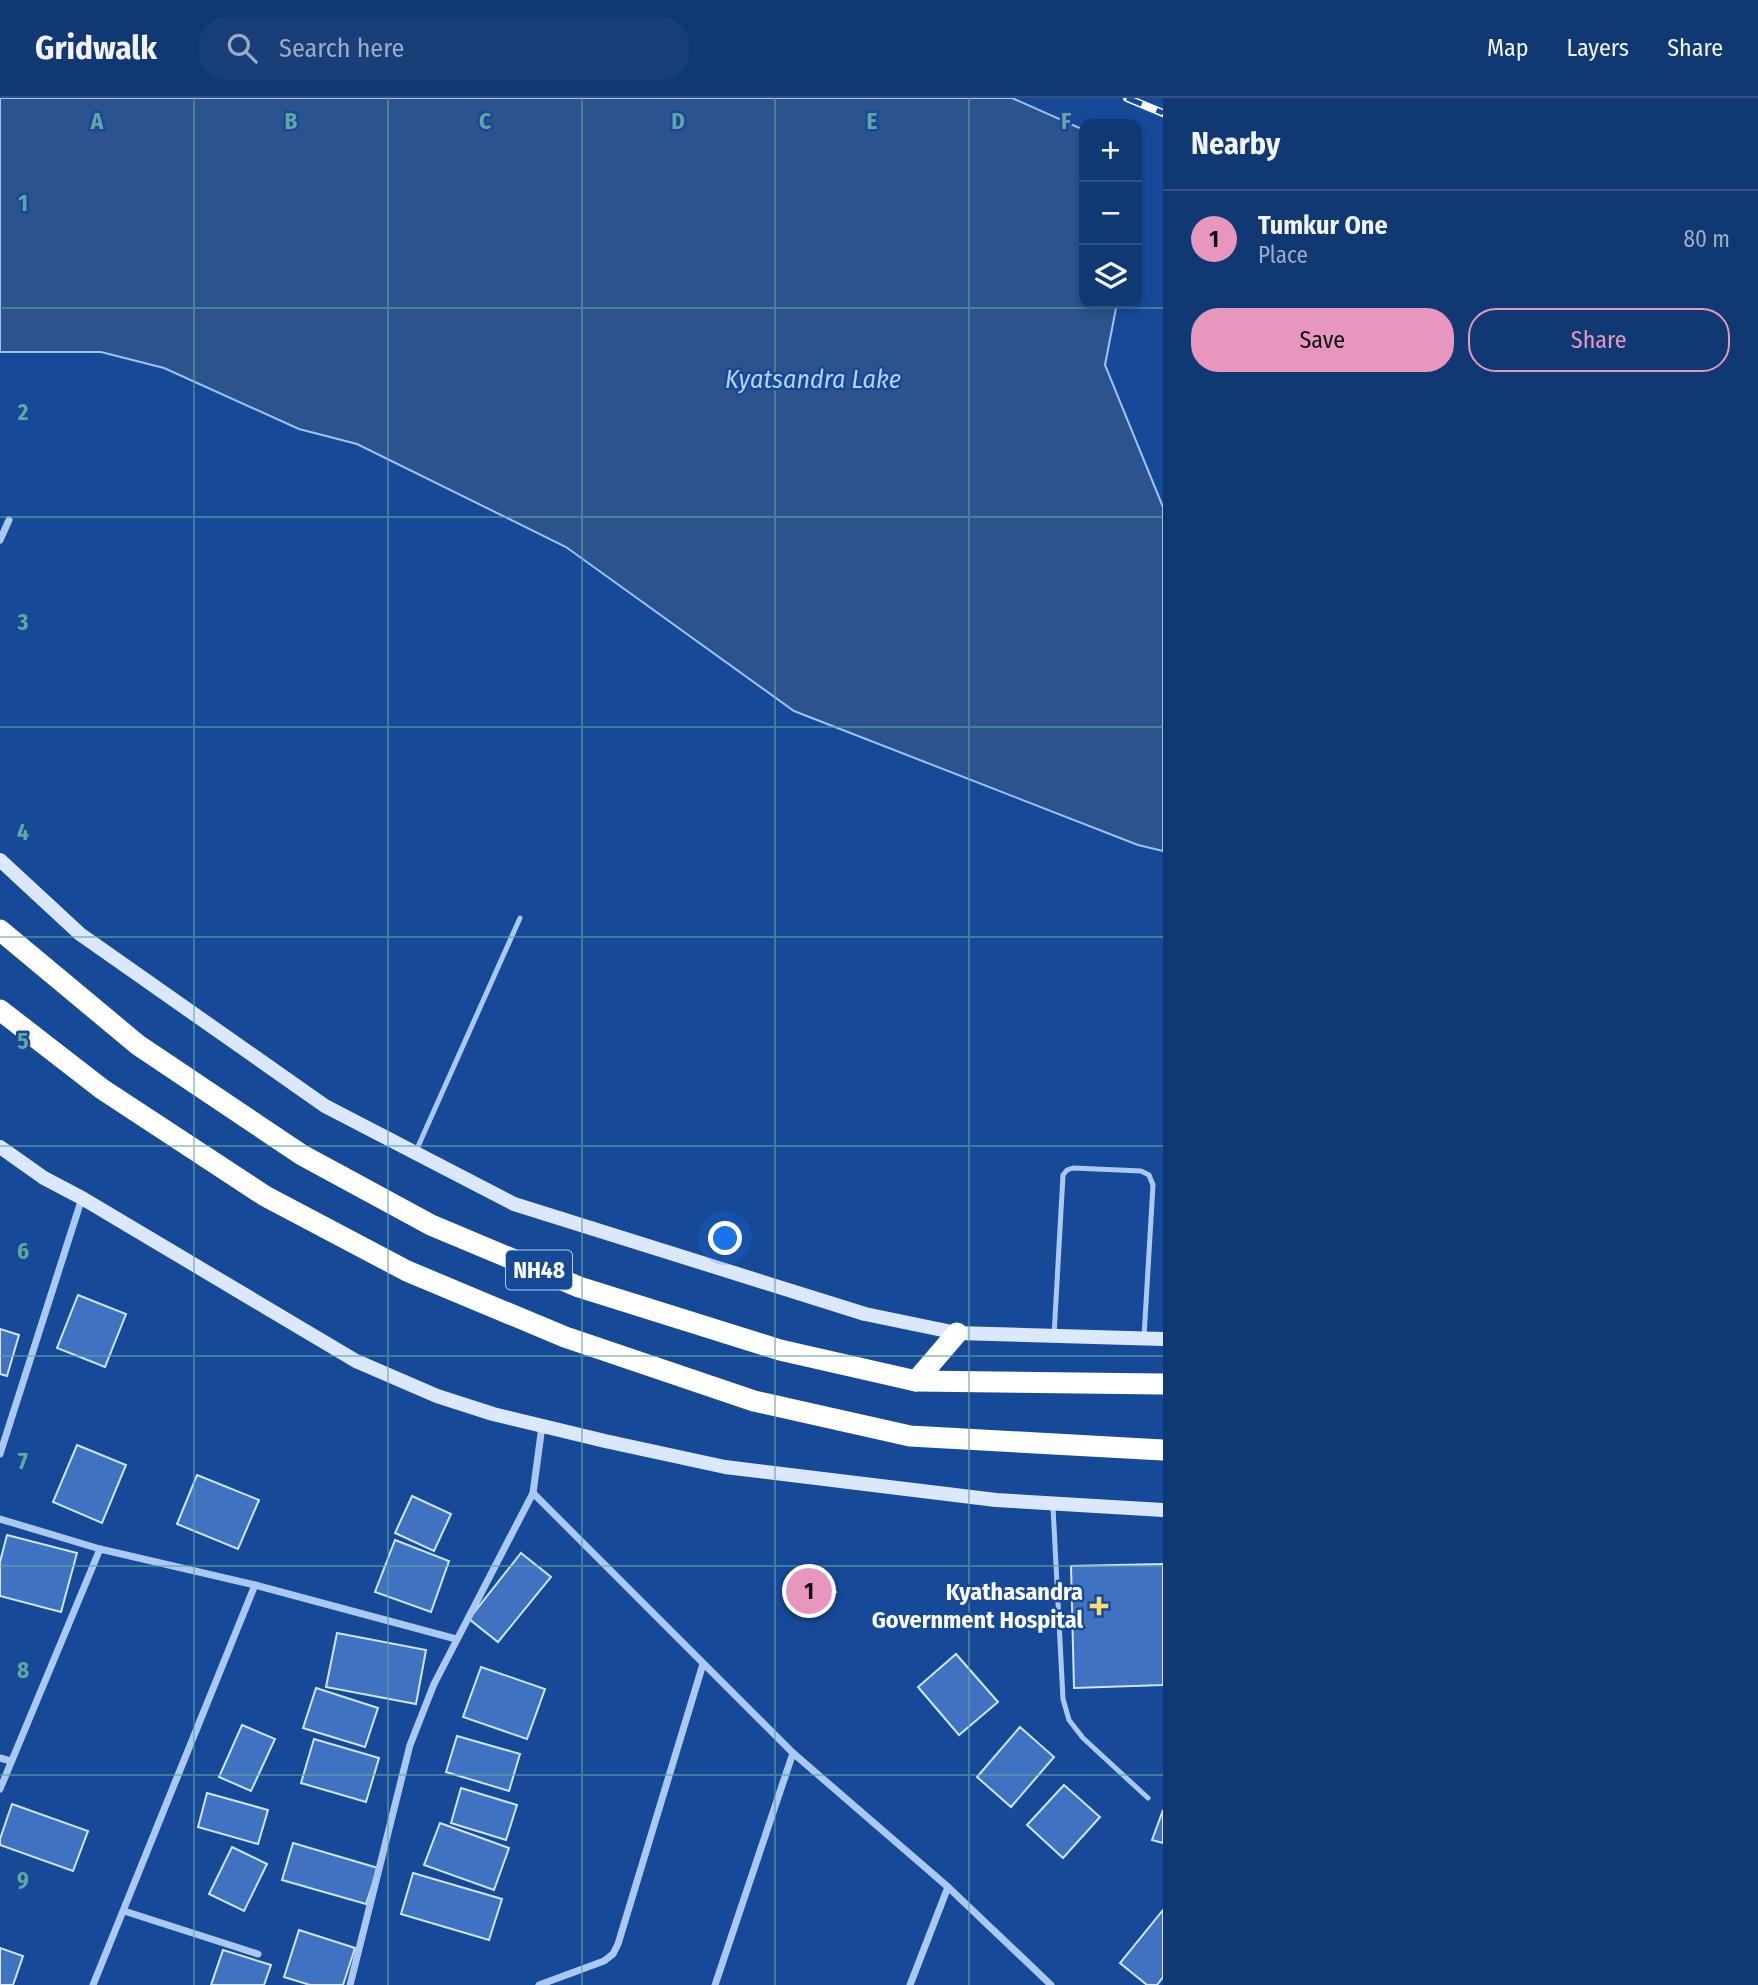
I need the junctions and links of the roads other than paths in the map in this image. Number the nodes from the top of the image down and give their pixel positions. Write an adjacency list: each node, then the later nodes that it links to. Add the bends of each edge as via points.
1 (9, 520): 2 (street)
2 (0, 540)
3 (0, 860): 8 (street, via 91,942 325,1106)
4 (520, 918): 8 (lane)
5 (0, 930): 14 (highway, NH48, via 138,1045 302,1155 431,1224 579,1287 780,1350)
6 (0, 1010): 17 (highway, NH48, via 102,1089 265,1196 407,1271 565,1337 754,1401 910,1436)
7 (0, 1147): 9 (street)
8 (415, 1153): 10 (street, via 514,1204 865,1314)
9 (82, 1198): 16 (street, via 356,1361 437,1396); 18 (street)
10 (957, 1334): 11 (street); 14 (highway)
11 (1054, 1336): 12 (street); 12 (lane, via 1063,1175 1073,1168 1149,1175 1153,1185)
12 (1144, 1338): 13 (street)
13 (1163, 1339)
14 (916, 1381): 15 (highway, NH48)
15 (1163, 1384)
16 (542, 1426): 19 (street); 20 (street, via 726,1467)
17 (1163, 1450)
18 (0, 1454)
19 (533, 1493): 25 (street); 26 (street)
20 (1053, 1504): 21 (street); 31 (lane, via 1063,1699 1069,1720)
21 (1163, 1510)
22 (0, 1519): 23 (street)
23 (100, 1549): 24 (street); 29 (street)
24 (255, 1585): 25 (street); 33 (street)
25 (456, 1639): 36 (street, via 411,1745)
26 (703, 1664): 27 (street); 37 (street, via 613,1954)
27 (793, 1753): 32 (street); 38 (street)
28 (0, 1758): 29 (street)
29 (11, 1762): 30 (street)
30 (0, 1789)
31 (1148, 1798)
32 (948, 1887): 39 (street); 40 (street)
33 (124, 1911): 34 (street); 35 (street)
34 (258, 1954)
35 (93, 1985)
36 (350, 1985)
37 (539, 1985)
38 (715, 1985)
39 (910, 1985)
40 (1051, 1985)

